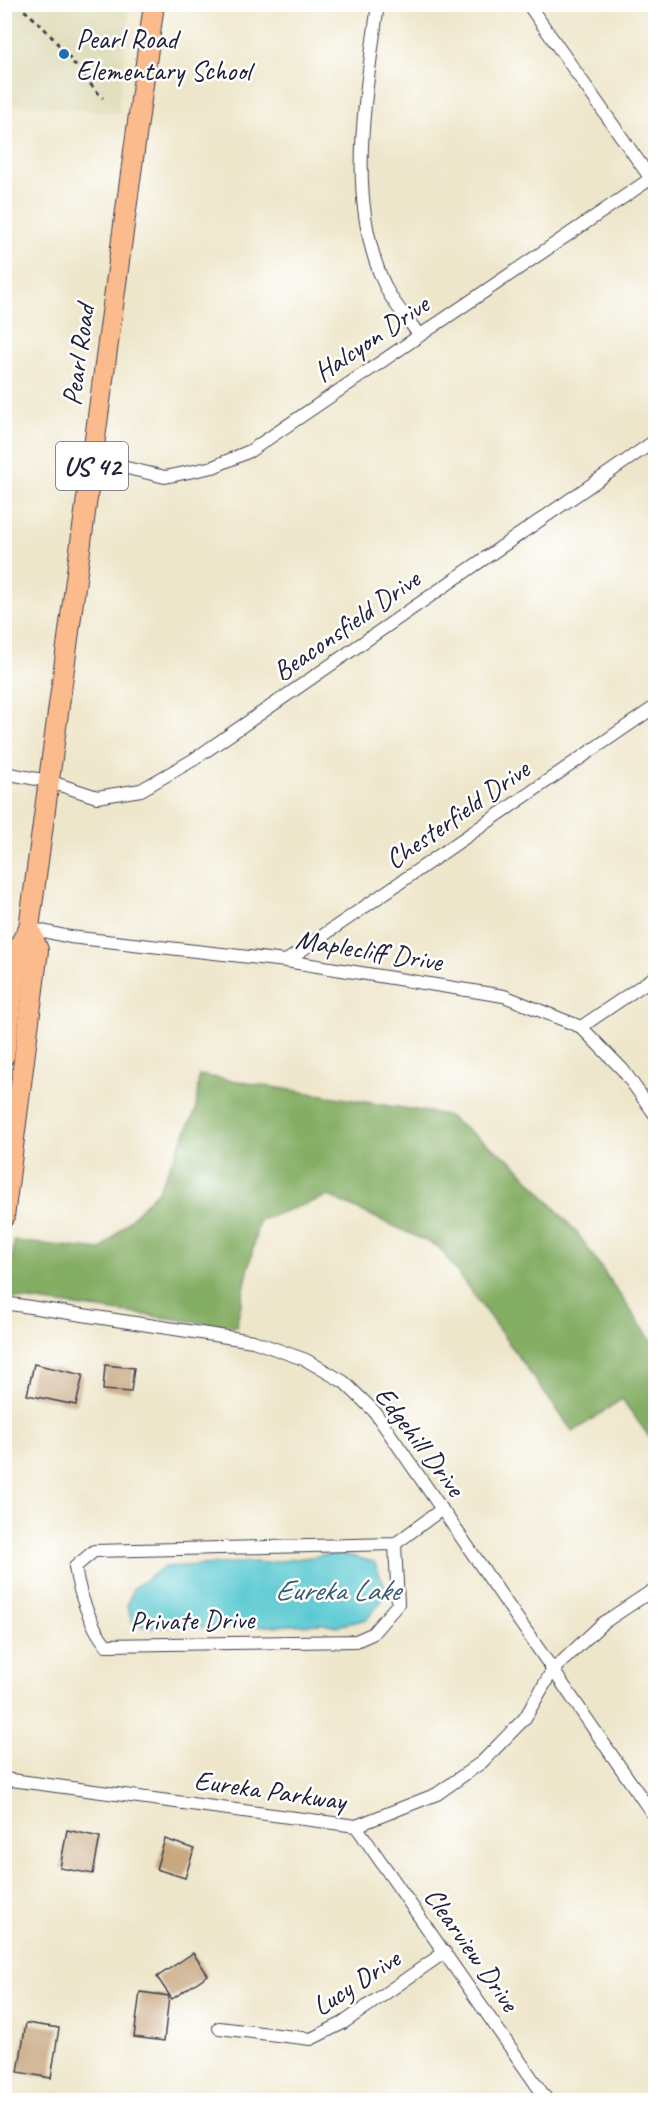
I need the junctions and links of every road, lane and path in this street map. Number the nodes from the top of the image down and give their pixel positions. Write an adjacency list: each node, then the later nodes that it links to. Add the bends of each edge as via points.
1 (11, 4): 5 (path)
2 (154, 4): 10 (main road, Pearl Road / US 42)
3 (378, 4): 8 (street, via 361,139 368,237 387,290)
4 (528, 4): 7 (street)
5 (19, 5): 6 (path, via 46,29)
6 (103, 98)
7 (654, 180): 8 (street, Halcyon Drive)
8 (419, 335): 10 (street, Halcyon Drive, via 250,451 213,467 165,477)
9 (656, 440): 13 (street, Beaconsfield Drive, via 193,760 141,790 97,796)
10 (93, 460): 13 (main road, Pearl Road / US 42)
11 (656, 706): 15 (street, Chesterfield Drive)
12 (4, 773): 13 (street, Beaconsfield Drive)
13 (48, 781): 14 (main road, Pearl Road / US 42)
14 (29, 928): 15 (street, Maplecliff Drive, via 70,937); 18 (main road, Pearl Road / US 42, via 19,946); 20 (main road, Pearl Road / US 42, via 38,950)
15 (286, 961): 17 (street, Maplecliff Drive, via 504,996)
16 (656, 976): 17 (street)
17 (581, 1027): 19 (street, Maplecliff Drive, via 623,1070)
18 (4, 1056)
19 (656, 1116)
20 (4, 1217)
21 (4, 1303): 22 (street, Edgehill Drive, via 253,1341 306,1360 344,1382 374,1411)
22 (442, 1509): 23 (street); 25 (street, Edgehill Drive)
23 (395, 1545): 23 (street, Private Drive, via 398,1604 372,1634 356,1641 106,1645 89,1614 75,1567 94,1551)
24 (656, 1588): 25 (street, Eureka Parkway, via 603,1623)
25 (552, 1671): 27 (street, Edgehill Drive); 28 (street, Eureka Parkway, via 525,1718 482,1762 437,1794)
26 (4, 1779): 28 (street, Eureka Parkway)
27 (656, 1820)
28 (356, 1826): 29 (street, Clearview Drive)
29 (445, 1952): 30 (street, Lucy Drive, via 343,2024 311,2039); 31 (street, Clearview Drive)
30 (219, 2028)
31 (547, 2100)

